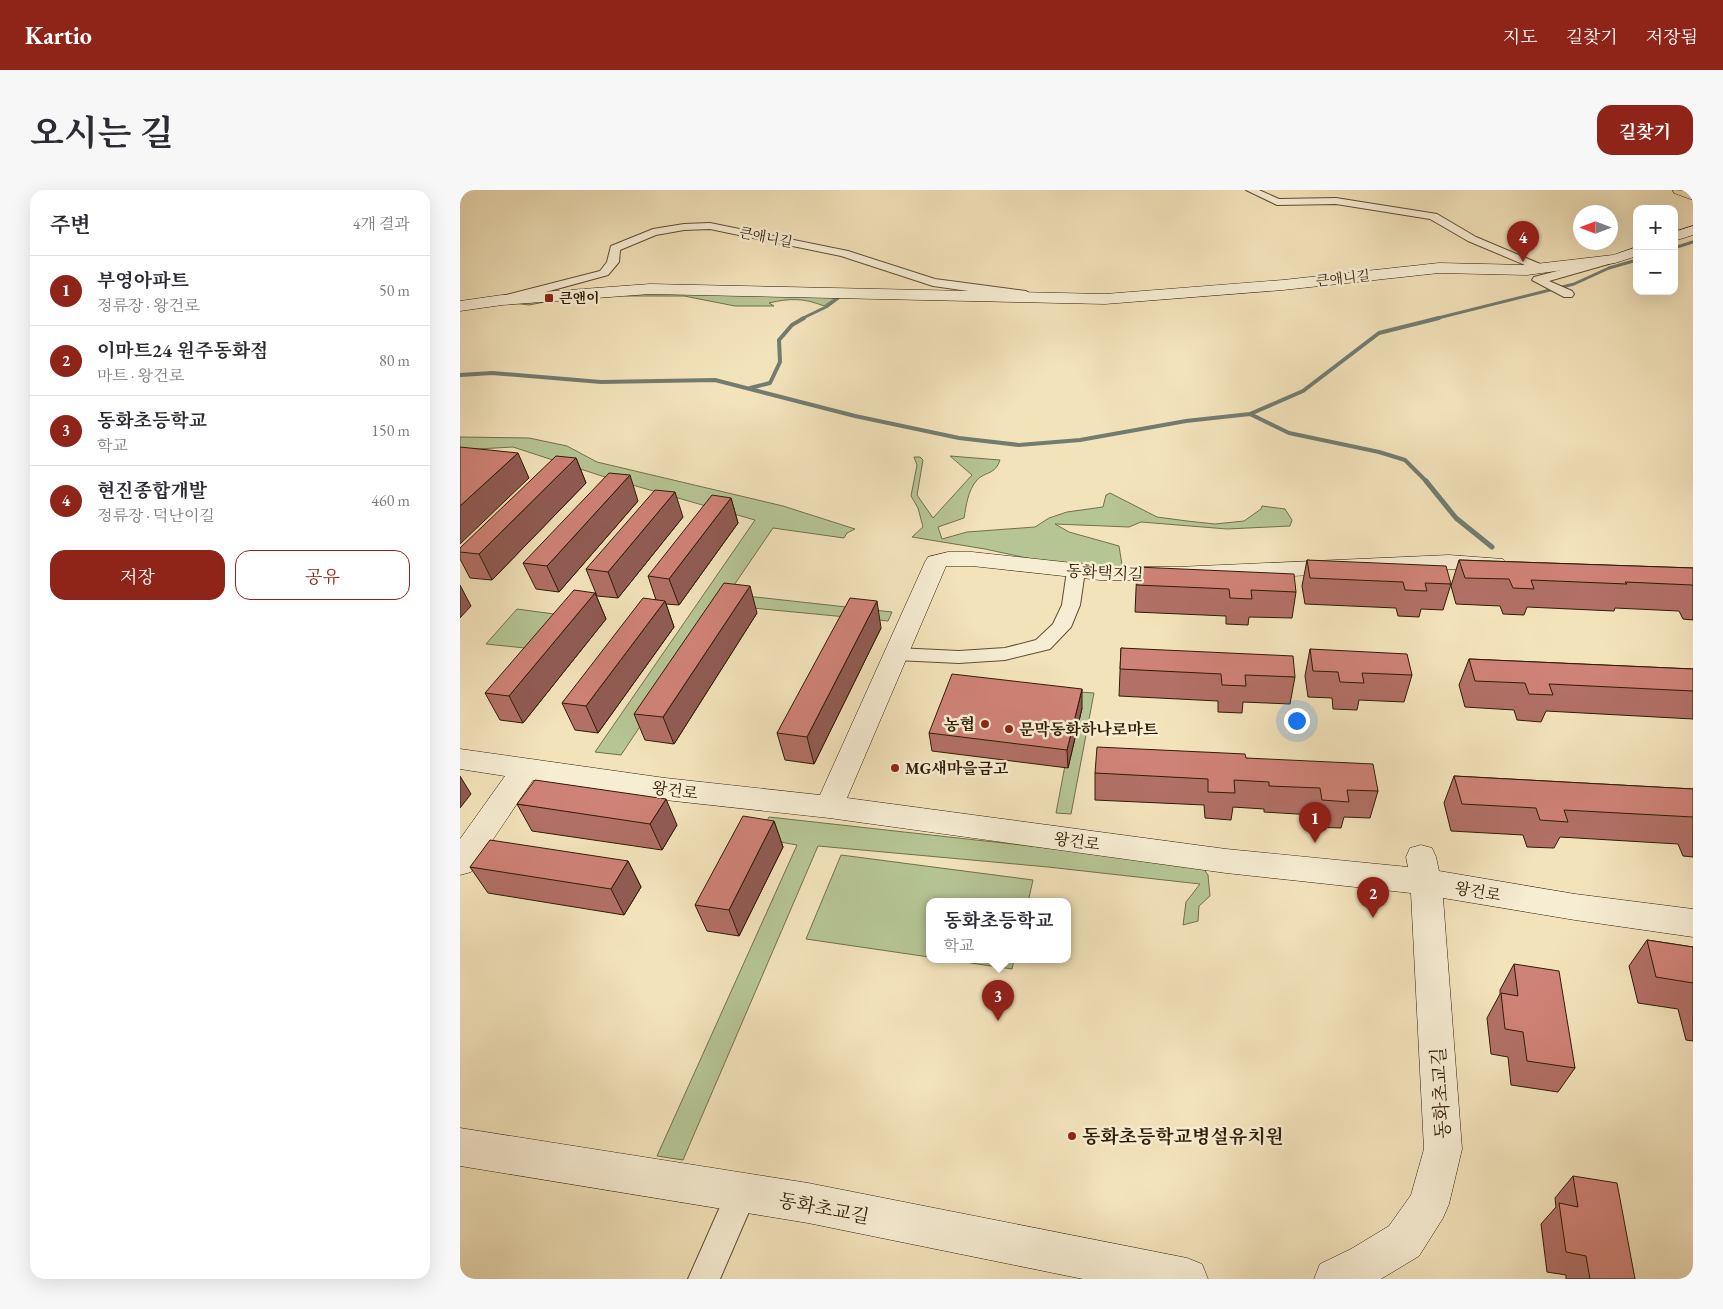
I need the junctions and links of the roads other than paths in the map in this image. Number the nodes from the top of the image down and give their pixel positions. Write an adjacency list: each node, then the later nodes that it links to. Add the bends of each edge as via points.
1 (1251, 190): 7 (street, via 1277,202 1336,201 1433,216)
2 (1679, 190): 3 (highway)
3 (1693, 196)
4 (1693, 230): 5 (street)
5 (1678, 236)
6 (1633, 252): 7 (street, 큰애니길)
7 (1542, 276): 8 (street); 9 (street, 큰애니길, via 1527,270 1439,268 1283,285 1105,299)
8 (1566, 293)
9 (1048, 298): 10 (street, 큰애니길, via 650,289); 10 (street, 큰애니길, via 933,282 844,253 710,226 653,232 615,248 613,262 604,273)
10 (502, 300): 11 (street, 큰애니길)
11 (460, 306)
12 (1517, 565): 13 (street, 동화택지길, via 1449,562 1177,574)
13 (1076, 571): 14 (street, via 1071,605 1061,627 1042,645 1005,654 959,657); 14 (street, 동화택지길, via 972,559 936,562)
14 (896, 654): 17 (street, 동화택지길)
15 (460, 760): 16 (street, 왕건로)
16 (525, 770): 17 (street, 왕건로); 18 (street)
17 (829, 808): 19 (street, 왕건로, via 1376,878)
18 (460, 863)
19 (1423, 869): 20 (street, 왕건로, via 1575,908); 25 (street, 동화초교길, via 1443,1149 1429,1204 1404,1241)
20 (1693, 923)
21 (460, 1147): 22 (street, 동화초교길)
22 (742, 1193): 23 (street); 24 (street, 동화초교길, via 808,1203)
23 (704, 1279)
24 (1187, 1279)
25 (1334, 1279)

